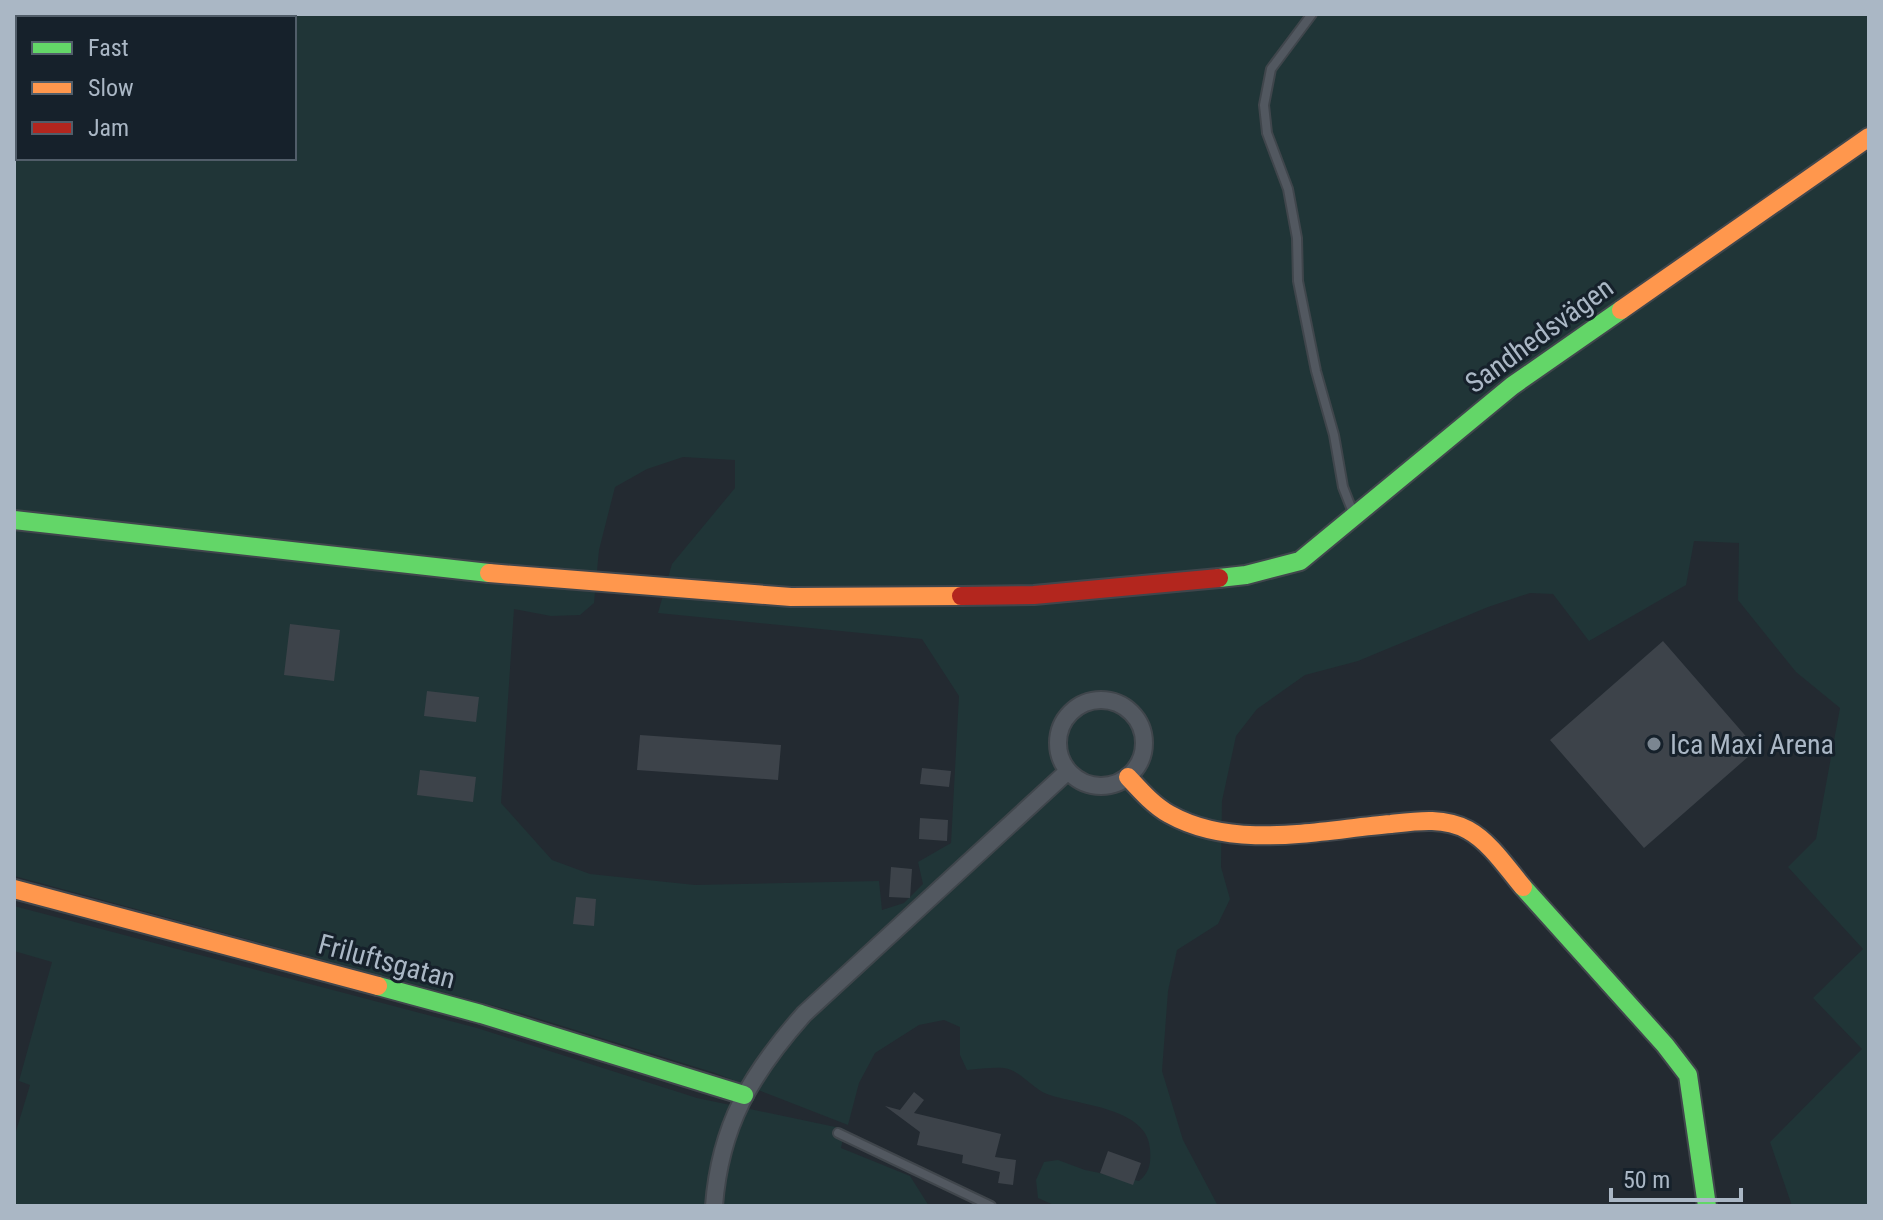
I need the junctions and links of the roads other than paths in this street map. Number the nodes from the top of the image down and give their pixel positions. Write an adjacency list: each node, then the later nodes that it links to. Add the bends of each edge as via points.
1 (1312, 14): 3 (lane, via 1271,69 1264,105 1267,133 1288,189 1298,281 1316,371)
2 (1869, 137): 3 (street, Sandhedsvägen, via 1497,397)
3 (1355, 517): 4 (street, Sandhedsvägen, via 1300,561 1246,575 1034,595 791,597 535,578)
4 (14, 520)
5 (1068, 771): 6 (street, via 1097,786); 6 (street, via 1059,745 1066,719 1089,702 1110,701 1134,715 1143,734 1143,754); 8 (street, via 804,1014)
6 (1128, 777): 12 (street, via 1172,815 1215,829 1267,834 1434,820 1467,827 1688,1075)
7 (14, 889): 8 (street, Friluftsgatan, via 481,1014)
8 (744, 1095): 10 (street, via 725,1139)
9 (838, 1133): 11 (lane)
10 (714, 1206)
11 (991, 1206)
12 (1707, 1206)

